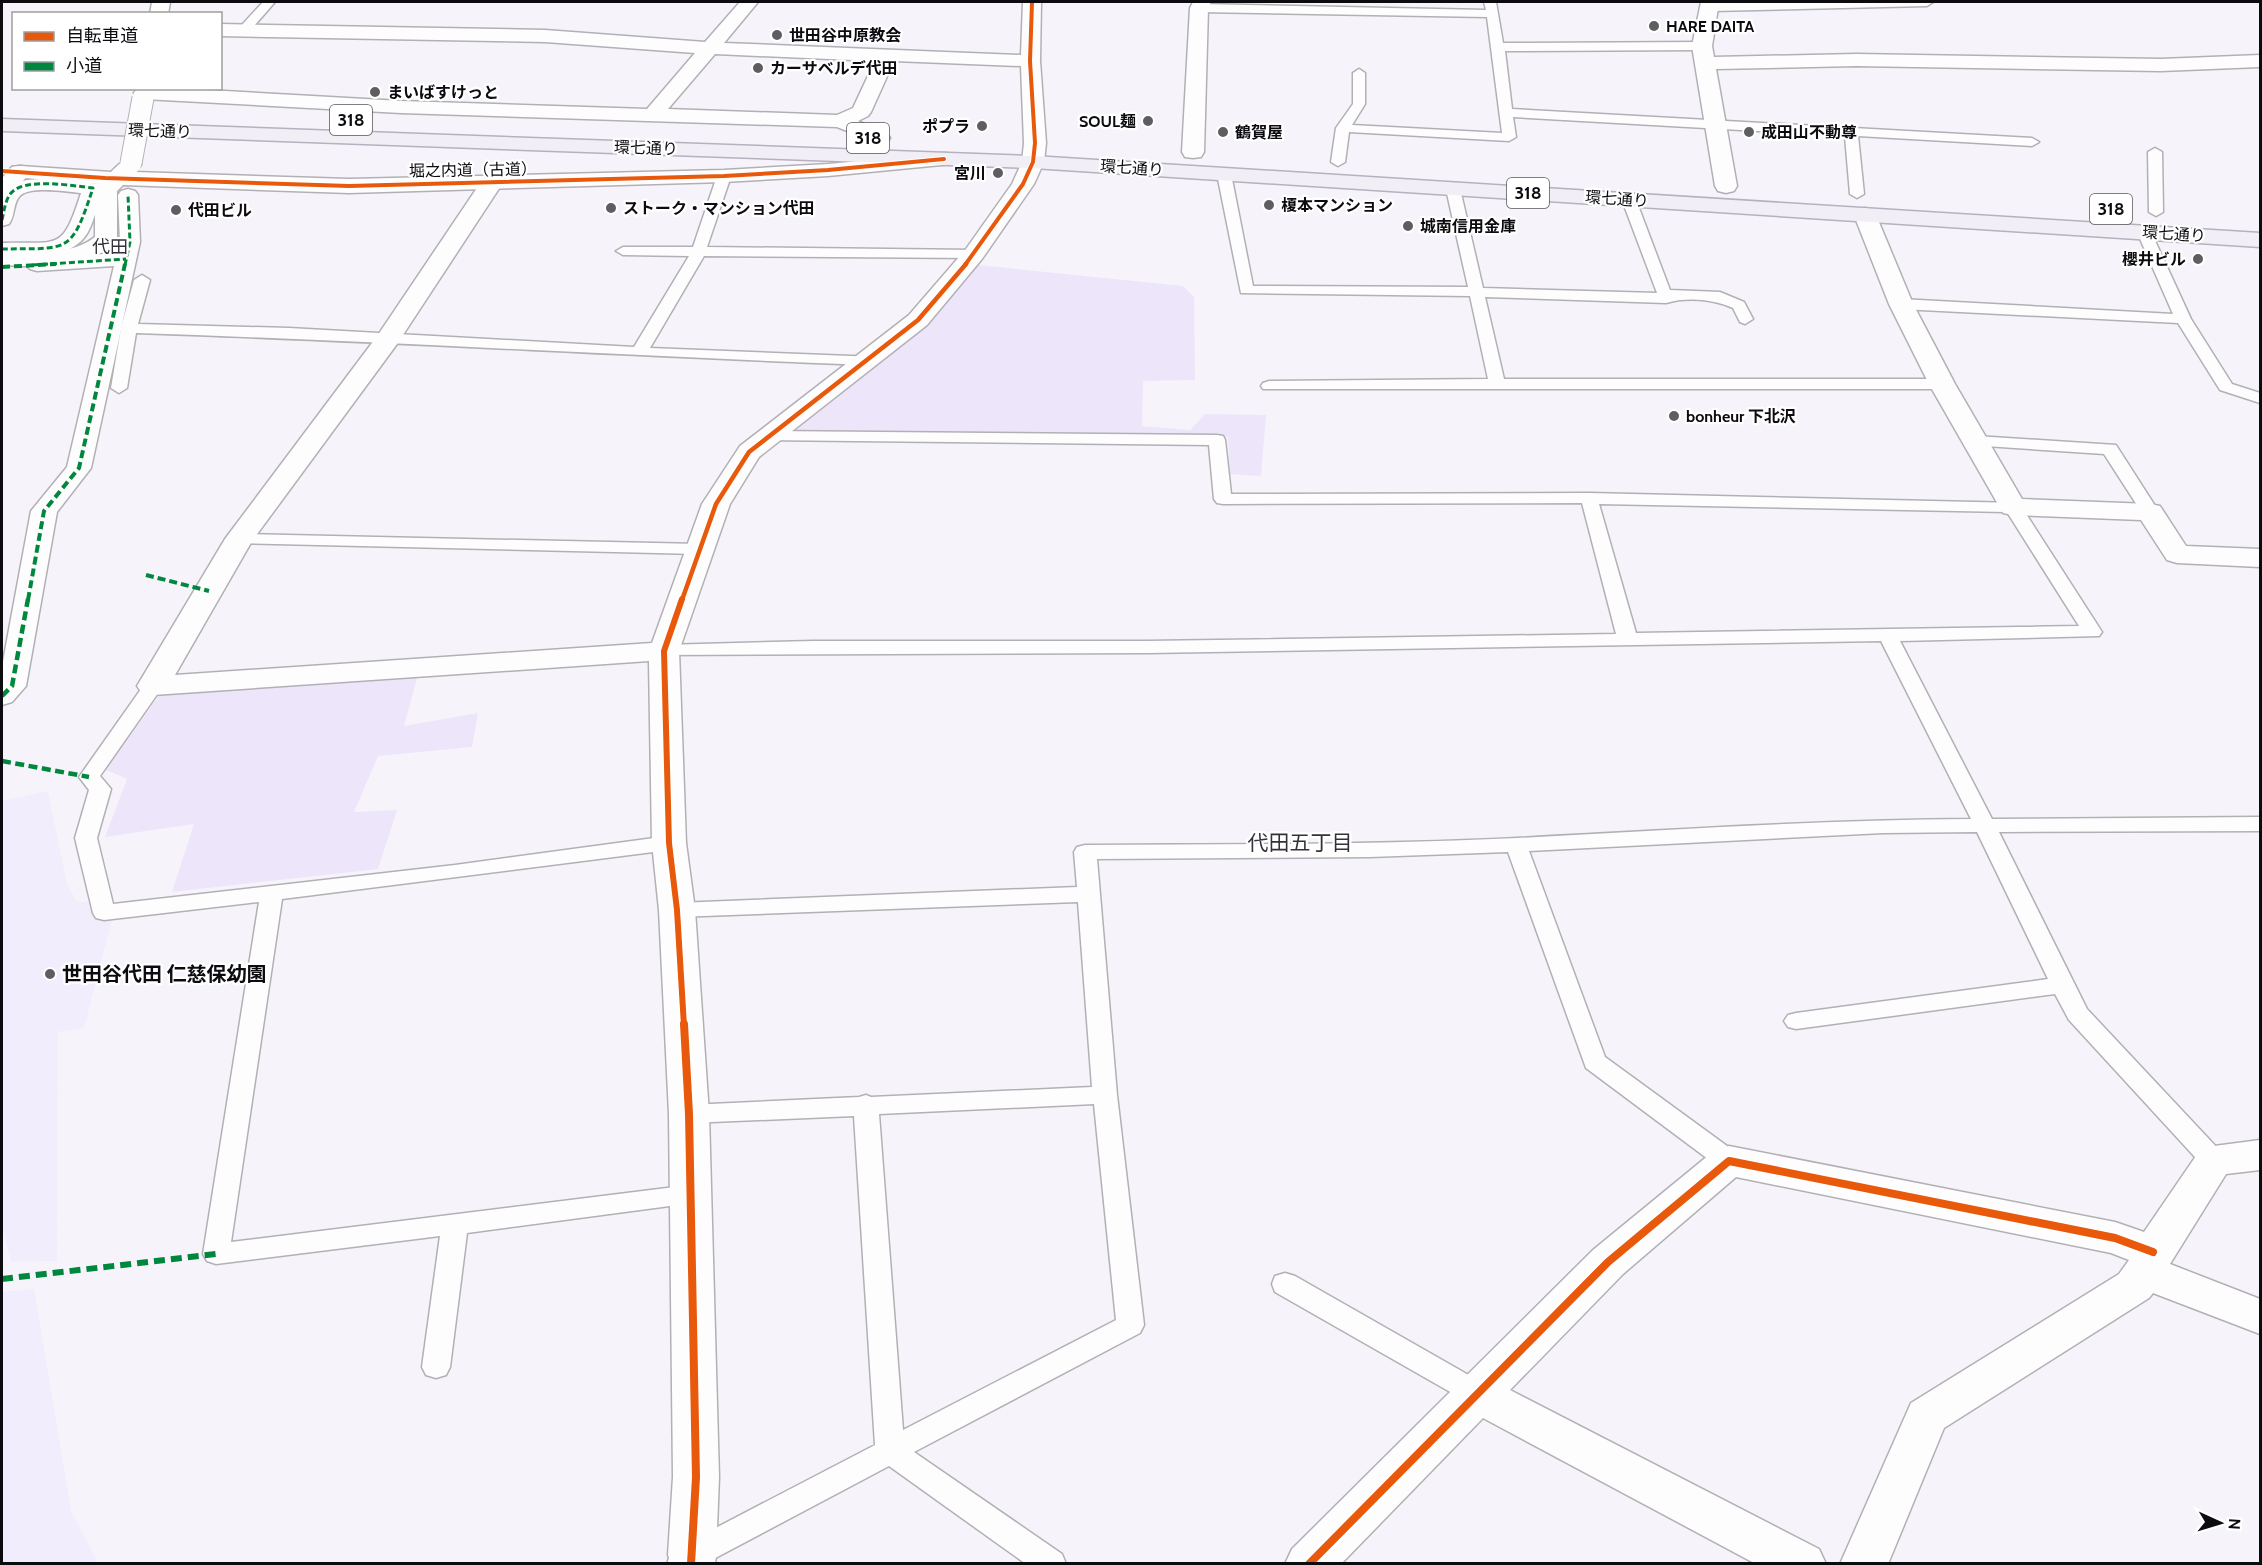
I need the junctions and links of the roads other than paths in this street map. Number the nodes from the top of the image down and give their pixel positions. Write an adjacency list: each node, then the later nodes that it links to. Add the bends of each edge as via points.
1 (269, 2): 9 (lane)
2 (749, 2): 11 (street)
3 (1032, 2): 14 (street)
4 (1927, 2): 5 (lane)
5 (1710, 4): 12 (street)
6 (1201, 5): 7 (lane); 28 (street)
7 (1491, 8): 10 (lane)
8 (222, 30): 9 (street)
9 (244, 30): 11 (street, via 545,36)
10 (1498, 47): 12 (lane); 19 (lane)
11 (709, 48): 13 (street); 20 (street)
12 (1704, 54): 15 (street, via 2161,65); 22 (street)
13 (887, 56): 14 (street); 21 (street, via 861,112)
14 (1030, 61): 30 (street)
15 (2260, 61)
16 (1359, 74): 24 (lane, via 1359,104)
17 (144, 93): 20 (street); 35 (street, bridge)
18 (2, 107): 26 (main road, 環七通り / 318)
19 (1507, 113): 22 (lane); 24 (lane, via 1509,137)
20 (653, 114): 21 (street)
21 (840, 121): 26 (street)
22 (1714, 123): 25 (lane); 38 (street)
23 (2, 125): 31 (main road, 環七通り / 318)
24 (1343, 128): 32 (lane)
25 (1851, 132): 27 (lane); 41 (lane)
26 (880, 138): 30 (main road, 環七通り / 318)
27 (2032, 142)
28 (1193, 152): 30 (main road, 環七通り / 318); 32 (main road, 環七通り / 318)
29 (2155, 152): 44 (lane)
30 (1034, 153): 31 (main road, 環七通り / 318); 33 (main road, 環七通り / 318); 52 (street, via 1023,184)
31 (944, 159): 34 (street, 堀之内道（古道）)
32 (1338, 162): 38 (main road, 環七通り / 318)
33 (1224, 174): 39 (main road, 環七通り / 318); 57 (lane, via 1246,290)
34 (724, 176): 37 (street, 堀之内道（古道）); 51 (lane)
35 (126, 179): 36 (street, 堀之内道（古道）); 37 (street, 堀之内道（古道）, via 349,186); 53 (street, via 106,190 106,239 99,247 69,256); 54 (street, via 130,242)
36 (10, 180): 46 (street); 49 (street, via 65,189 93,188 77,232 67,243)
37 (491, 184): 63 (street)
38 (1726, 186): 41 (main road, 環七通り / 318)
39 (1453, 189): 40 (main road, 環七通り / 318); 57 (lane)
40 (1629, 200): 41 (main road, 環七通り / 318); 58 (lane)
41 (1861, 204): 42 (main road, 環七通り / 318); 47 (main road, 環七通り / 318); 59 (street)
42 (2042, 205)
43 (2133, 210): 44 (main road, 環七通り / 318)
44 (2156, 212): 45 (main road, 環七通り / 318)
45 (2180, 213)
46 (2, 220)
47 (2144, 232): 48 (main road, 環七通り / 318); 60 (lane)
48 (2260, 240)
49 (2, 249)
50 (623, 251): 51 (lane)
51 (698, 253): 52 (lane); 64 (lane)
52 (974, 254): 65 (street, via 918,320)
53 (2, 258)
54 (126, 259): 55 (street); 83 (street, via 79,468 44,511 12,686)
55 (2, 267)
56 (142, 279): 62 (lane)
57 (1477, 292): 58 (lane, via 1666,298); 66 (lane)
58 (1665, 294): 61 (lane, via 1720,297 1739,306)
59 (1901, 304): 60 (lane); 67 (street)
60 (2183, 319): 70 (lane, via 2226,387)
61 (1745, 320)
62 (129, 328): 63 (lane); 69 (lane)
63 (388, 339): 64 (lane); 76 (street)
64 (639, 352): 65 (lane)
65 (870, 360): 71 (street)
66 (1497, 384): 67 (lane); 68 (lane)
67 (1942, 384): 72 (street)
68 (1269, 386)
69 (119, 388)
70 (2260, 398)
71 (768, 436): 73 (lane, via 1217,440 1223,499); 77 (street, via 749,452 716,504)
72 (1976, 441): 74 (street); 75 (lane, via 2110,449)
73 (1589, 498): 74 (lane); 80 (lane)
74 (2013, 507): 75 (street); 79 (lane, via 2092,632)
75 (2150, 512): 78 (street, via 2177,554)
76 (239, 539): 77 (lane); 82 (street)
77 (699, 549): 81 (street)
78 (2260, 558)
79 (1888, 636): 80 (lane); 85 (lane)
80 (1628, 640): 81 (lane)
81 (664, 651): 82 (street); 86 (street)
82 (153, 686): 88 (lane, via 89,777 100,789 86,838 104,913)
83 (2, 696)
84 (2260, 824): 85 (lane)
85 (1985, 826): 87 (lane, via 1871,827); 91 (lane)
86 (669, 843): 88 (lane); 90 (street)
87 (1516, 845): 89 (lane, via 1085,852); 97 (lane, via 1595,1062)
88 (272, 893): 100 (lane, via 216,1254)
89 (1089, 894): 90 (lane); 93 (lane)
90 (677, 910): 95 (street)
91 (2062, 985): 92 (lane); 98 (lane, via 2077,1014)
92 (1796, 1021)
93 (1105, 1095): 94 (lane); 106 (lane, via 1130,1325)
94 (866, 1104): 95 (lane); 106 (lane)
95 (689, 1114): 99 (street)
96 (2260, 1155): 98 (street)
97 (1729, 1161): 101 (street, via 2115,1238); 105 (street, via 1608,1262)
98 (2214, 1161): 101 (street)
99 (691, 1195): 100 (lane); 107 (street, via 696,1477)
100 (455, 1226): 104 (lane)
101 (2149, 1262): 103 (street); 111 (street, via 2134,1286 1927,1416)
102 (1285, 1284): 105 (lane)
103 (2260, 1317)
104 (436, 1367)
105 (1476, 1393): 109 (street); 110 (street)
106 (890, 1451): 107 (lane); 108 (lane)
107 (691, 1559)
108 (1050, 1563)
109 (1309, 1563)
110 (1802, 1563)
111 (1864, 1563)

